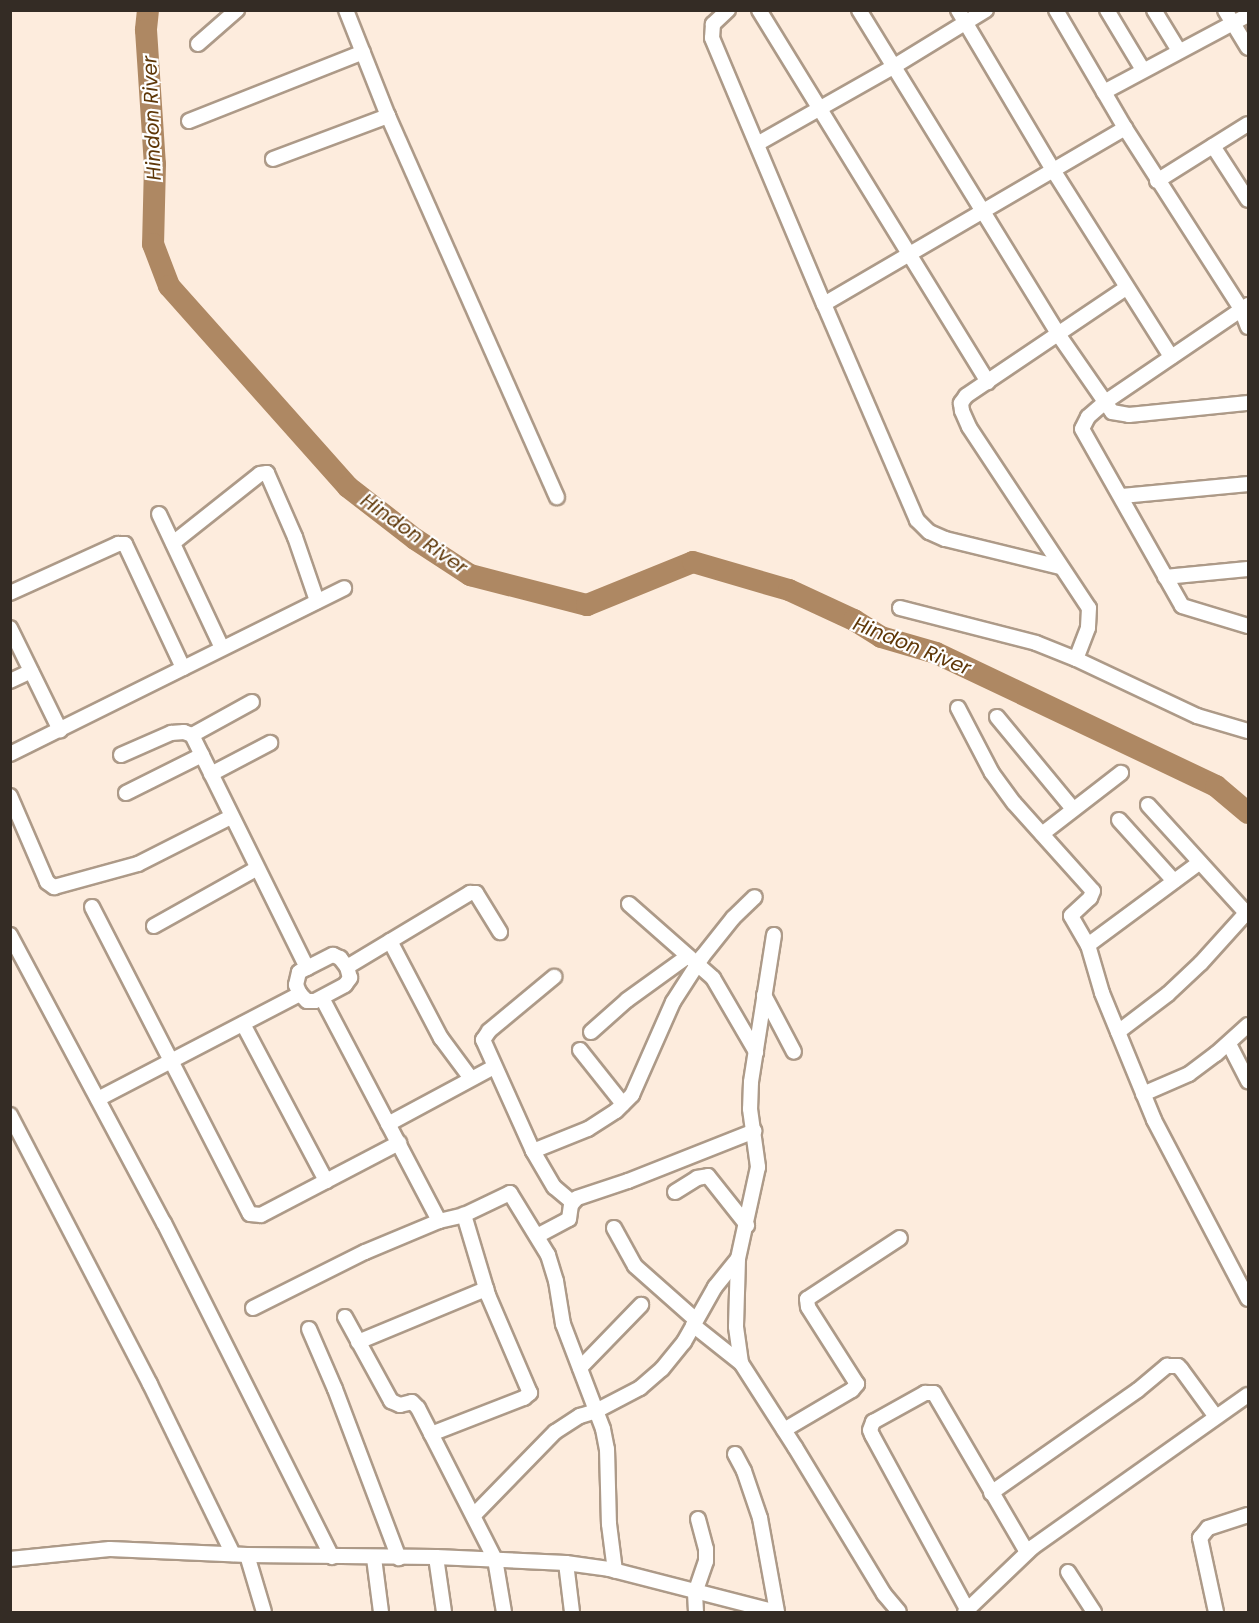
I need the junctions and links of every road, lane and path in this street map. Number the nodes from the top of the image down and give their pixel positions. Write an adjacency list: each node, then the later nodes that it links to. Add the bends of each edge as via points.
1 (237, 10): 14 (street)
2 (346, 10): 17 (street)
3 (728, 10): 26 (street, via 713,24 712,38)
4 (759, 10): 21 (street)
5 (859, 10): 18 (street)
6 (986, 10): 12 (street)
7 (1056, 10): 20 (street)
8 (1107, 10): 19 (street)
9 (1155, 10): 16 (street)
10 (1225, 10): 13 (street)
11 (1248, 15): 13 (street)
12 (961, 17): 18 (street); 29 (street)
13 (1233, 24): 15 (street); 16 (street)
14 (198, 44)
15 (1248, 48)
16 (1179, 51): 19 (street)
17 (363, 52): 22 (street); 23 (street)
18 (893, 67): 21 (street); 32 (street)
19 (1143, 70): 20 (street)
20 (1104, 92): 25 (street)
21 (820, 108): 26 (street); 33 (street)
22 (388, 116): 28 (street); 45 (street)
23 (189, 121)
24 (1248, 124): 27 (street)
25 (1125, 128): 29 (street); 30 (street)
26 (757, 144): 35 (street)
27 (1213, 146): 30 (street); 31 (street)
28 (273, 159)
29 (1053, 170): 32 (street); 34 (street)
30 (1157, 181): 36 (street)
31 (1248, 200)
32 (982, 212): 33 (street); 38 (street)
33 (909, 254): 35 (street); 40 (street)
34 (1126, 288): 38 (street); 39 (street)
35 (824, 304): 48 (street, via 917,520 929,532 945,539)
36 (1245, 307): 37 (street); 39 (street)
37 (1248, 327)
38 (1058, 334): 40 (street); 41 (street)
39 (1171, 357): 41 (street)
40 (988, 381): 48 (street, via 961,403 964,417)
41 (1104, 403): 42 (street, via 1113,412 1129,415); 44 (street, via 1088,417 1082,429)
42 (1248, 403)
43 (1248, 484): 44 (street)
44 (1122, 496): 50 (street)
45 (557, 497)
46 (159, 514): 47 (street)
47 (173, 543): 53 (street, via 260,474 267,473); 57 (street)
48 (1060, 567): 58 (street, via 1089,608 1088,628)
49 (1248, 569): 50 (street)
50 (1165, 577): 55 (street, via 1186,609)
51 (344, 588): 53 (street)
52 (10, 594): 59 (street, via 118,543 125,544)
53 (317, 601): 57 (street)
54 (900, 608): 58 (street, via 1036,643)
55 (1248, 626)
56 (10, 628): 60 (street)
57 (222, 648): 59 (street)
58 (1076, 659): 66 (street, via 1197,716)
59 (183, 668): 65 (street)
60 (32, 671): 61 (street); 65 (street)
61 (10, 681)
62 (252, 702): 67 (street)
63 (958, 708): 80 (street, via 992,772)
64 (997, 717): 77 (street)
65 (60, 730): 69 (street)
66 (1248, 731)
67 (192, 735): 70 (street, via 171,733); 71 (street)
68 (270, 743): 73 (street)
69 (10, 754)
70 (121, 754)
71 (202, 755): 73 (street); 74 (street)
72 (1121, 772): 77 (street)
73 (211, 774): 78 (street)
74 (126, 793)
75 (10, 796): 78 (street, via 47,882 54,887 138,864)
76 (1148, 805): 81 (street)
77 (1073, 809): 80 (street)
78 (231, 817): 82 (street)
79 (1119, 820): 83 (street)
80 (1042, 834): 93 (street, via 1093,891 1071,916)
81 (1200, 862): 83 (street); 87 (street)
82 (256, 869): 88 (street); 96 (street)
83 (1174, 881): 93 (street)
84 (755, 897): 94 (street)
85 (629, 904): 94 (street)
86 (92, 907): 109 (street)
87 (1248, 913): 104 (street, via 1176,986)
88 (154, 926)
89 (501, 932): 92 (street, via 474,892)
90 (10, 935): 114 (street)
91 (774, 936): 99 (street)
92 (390, 941): 95 (street); 111 (street, via 441,1038)
93 (1088, 945): 104 (street)
94 (693, 960): 103 (street, via 627,1000); 107 (street, via 713,978); 115 (street, via 660,1026 643,1074)
95 (346, 967): 96 (street, via 333,955); 100 (street, via 349,981)
96 (307, 968): 98 (street, via 297,976)
97 (554, 976): 110 (street, via 484,1036)
98 (300, 994): 100 (street, via 311,1002); 101 (street)
99 (765, 995): 107 (street); 108 (street)
100 (322, 998): 117 (street)
101 (243, 1024): 109 (street); 121 (street)
102 (1248, 1025): 105 (street)
103 (591, 1032)
104 (1118, 1032): 113 (street)
105 (1228, 1044): 112 (street); 113 (street, via 1189,1074)
106 (580, 1050): 115 (street)
107 (756, 1052): 118 (street, via 750,1109)
108 (795, 1052)
109 (171, 1061): 114 (street); 121 (street, via 250,1214 261,1215)
110 (494, 1067): 111 (street); 120 (street)
111 (470, 1077): 117 (street)
112 (1248, 1081)
113 (1143, 1094): 132 (street)
114 (98, 1099): 153 (street)
115 (623, 1104): 120 (street, via 588,1129)
116 (10, 1115): 152 (street)
117 (388, 1124): 119 (street)
118 (754, 1131): 123 (street); 126 (street, via 758,1167)
119 (399, 1143): 121 (street); 125 (street)
120 (533, 1151): 123 (street, via 559,1194)
121 (326, 1181)
122 (675, 1192): 126 (street, via 708,1176)
123 (572, 1202): 128 (street, via 569,1219)
124 (464, 1215): 125 (street); 128 (street, via 510,1193); 131 (street)
125 (440, 1221): 134 (street, via 365,1252)
126 (747, 1225): 130 (street)
127 (614, 1228): 136 (street, via 635,1266)
128 (537, 1236): 140 (street, via 552,1266 563,1324)
129 (900, 1238): 144 (street, via 807,1299 808,1307 857,1384)
130 (738, 1259): 136 (street, via 715,1287); 139 (street, via 736,1327)
131 (486, 1289): 138 (street); 145 (street, via 530,1393)
132 (1248, 1299)
133 (641, 1305): 140 (street)
134 (253, 1308)
135 (345, 1317): 138 (street)
136 (695, 1322): 139 (street); 142 (street, via 684,1342 640,1388)
137 (309, 1329): 156 (street)
138 (358, 1342): 145 (street, via 391,1401 396,1405 415,1404)
139 (741, 1363): 144 (street)
140 (580, 1368): 142 (street)
141 (1248, 1395): 143 (street)
142 (596, 1411): 148 (street, via 555,1432); 160 (street, via 607,1449)
143 (1216, 1418): 147 (street, via 1181,1369 1167,1366); 151 (street)
144 (784, 1430): 170 (street)
145 (431, 1434): 148 (street)
146 (735, 1454): 169 (street, via 760,1518)
147 (991, 1493): 151 (street); 171 (street, via 934,1393 926,1393 870,1425)
148 (474, 1515): 158 (street)
149 (1248, 1515): 173 (street, via 1208,1528 1200,1539)
150 (698, 1518): 162 (street, via 706,1561)
151 (1027, 1552): 171 (street)
152 (240, 1555): 153 (street); 157 (street, via 110,1549); 163 (street)
153 (332, 1557): 155 (street)
154 (435, 1557): 156 (street); 158 (street); 165 (street)
155 (374, 1558): 156 (street); 164 (street)
156 (399, 1558)
157 (10, 1559)
158 (495, 1559): 159 (street); 166 (street)
159 (566, 1563): 160 (street); 167 (street)
160 (615, 1571): 162 (street)
161 (1068, 1572): 172 (street)
162 (695, 1593): 168 (street); 169 (street)
163 (264, 1612)
164 (381, 1612)
165 (444, 1612)
166 (504, 1612)
167 (572, 1612)
168 (696, 1612)
169 (777, 1612)
170 (898, 1612)
171 (967, 1612)
172 (1094, 1612)
173 (1216, 1612)

